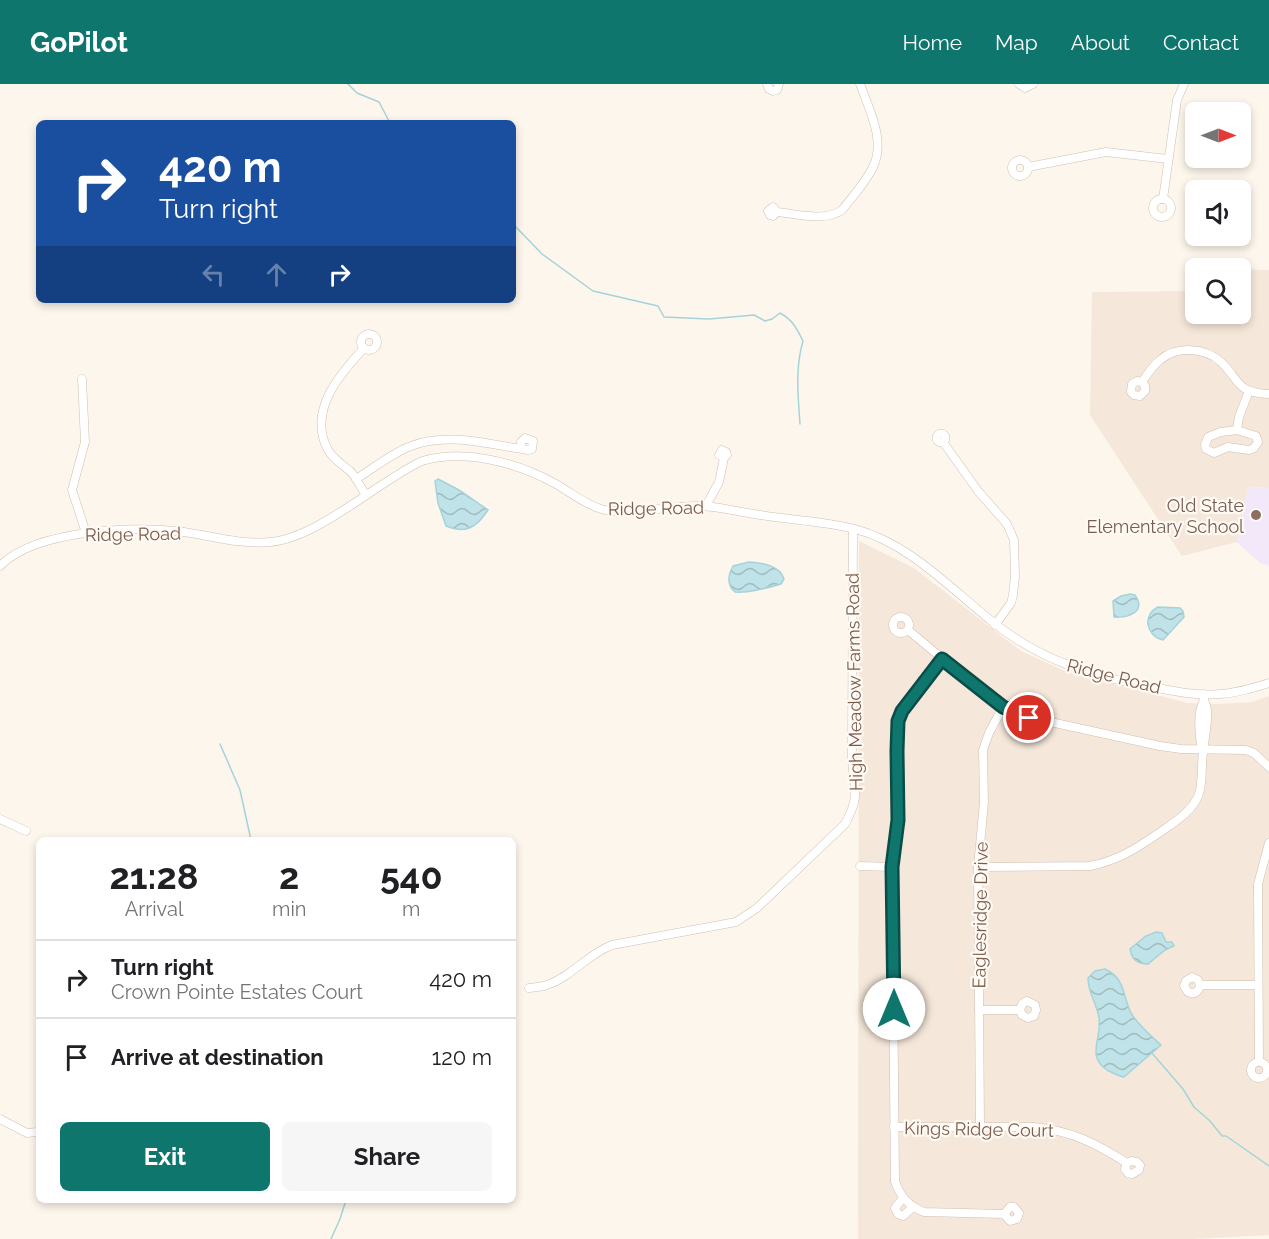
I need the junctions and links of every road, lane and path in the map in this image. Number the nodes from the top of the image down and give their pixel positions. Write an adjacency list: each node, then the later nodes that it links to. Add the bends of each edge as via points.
1 (767, 84): 2 (street, via 772,91)
2 (779, 84)
3 (861, 84): 10 (street, via 878,143 868,175 837,213 826,216)
4 (1019, 84): 5 (street, via 1025,88)
5 (1032, 84)
6 (1184, 84): 7 (street, via 1177,100)
7 (1168, 159): 8 (street, via 1106,152); 9 (street)
8 (1028, 166)
9 (1163, 199)
10 (777, 212)
11 (364, 348): 20 (street, via 331,386 322,420 328,451)
12 (82, 379): 24 (street, via 85,442 72,490)
13 (1142, 382): 14 (street, via 1167,355 1193,350 1219,360 1236,383)
14 (1249, 391): 15 (street); 16 (street)
15 (1269, 394)
16 (1237, 430): 16 (street, via 1208,437 1206,449 1214,453 1228,447 1254,448 1256,436)
17 (943, 442): 26 (street, via 1007,524 1014,540 1013,595)
18 (522, 449): 20 (street, via 444,439 424,442 399,452)
19 (724, 458): 22 (street, via 719,482)
20 (356, 479): 21 (street)
21 (366, 495): 22 (street, Ridge Road, via 422,461 457,457 535,473 590,505 612,511); 24 (street, Ridge Road, via 292,537 271,542 165,531)
22 (706, 506): 23 (street, Ridge Road)
23 (853, 529): 26 (street, Ridge Road, via 911,556); 42 (street, High Meadow Farms Road, via 852,760 856,790 845,824 757,908 736,922 612,945 600,949 558,981)
24 (86, 533): 25 (street, Ridge Road, via 26,549)
25 (0, 566)
26 (995, 625): 30 (street, Ridge Road, via 1028,648 1066,665)
27 (908, 630): 28 (street)
28 (942, 659): 31 (street); 38 (street, via 907,703 898,721 898,820)
29 (1269, 683): 30 (street, Ridge Road)
30 (1203, 698): 32 (street, via 1207,708)
31 (1003, 707): 32 (street, via 1029,718 1160,746); 39 (street, Eaglesridge Drive, via 983,750 984,802)
32 (1203, 750): 33 (street, via 1246,750); 39 (street, via 1196,801 1182,816 1133,851 1090,866)
33 (1269, 767)
34 (0, 819): 35 (street)
35 (26, 831)
36 (1269, 843): 41 (street, via 1258,885)
37 (860, 866): 38 (street)
38 (892, 867): 47 (street)
39 (978, 867): 43 (street, Eaglesridge Drive)
40 (1200, 985): 41 (street)
41 (1258, 985): 45 (street)
42 (529, 988)
43 (980, 1010): 44 (street); 48 (street, Eaglesridge Drive)
44 (1020, 1010)
45 (1259, 1062)
46 (0, 1119): 49 (street, via 27,1132)
47 (894, 1127): 48 (street, Kings Ridge Court); 51 (street, via 895,1181)
48 (980, 1127): 50 (street, Kings Ridge Court, via 1064,1131 1099,1145)
49 (36, 1132)
50 (1127, 1163)
51 (903, 1198): 52 (street); 52 (street, via 895,1208 898,1214 903,1216)
52 (913, 1207): 53 (street, via 924,1212)
53 (1004, 1214)

